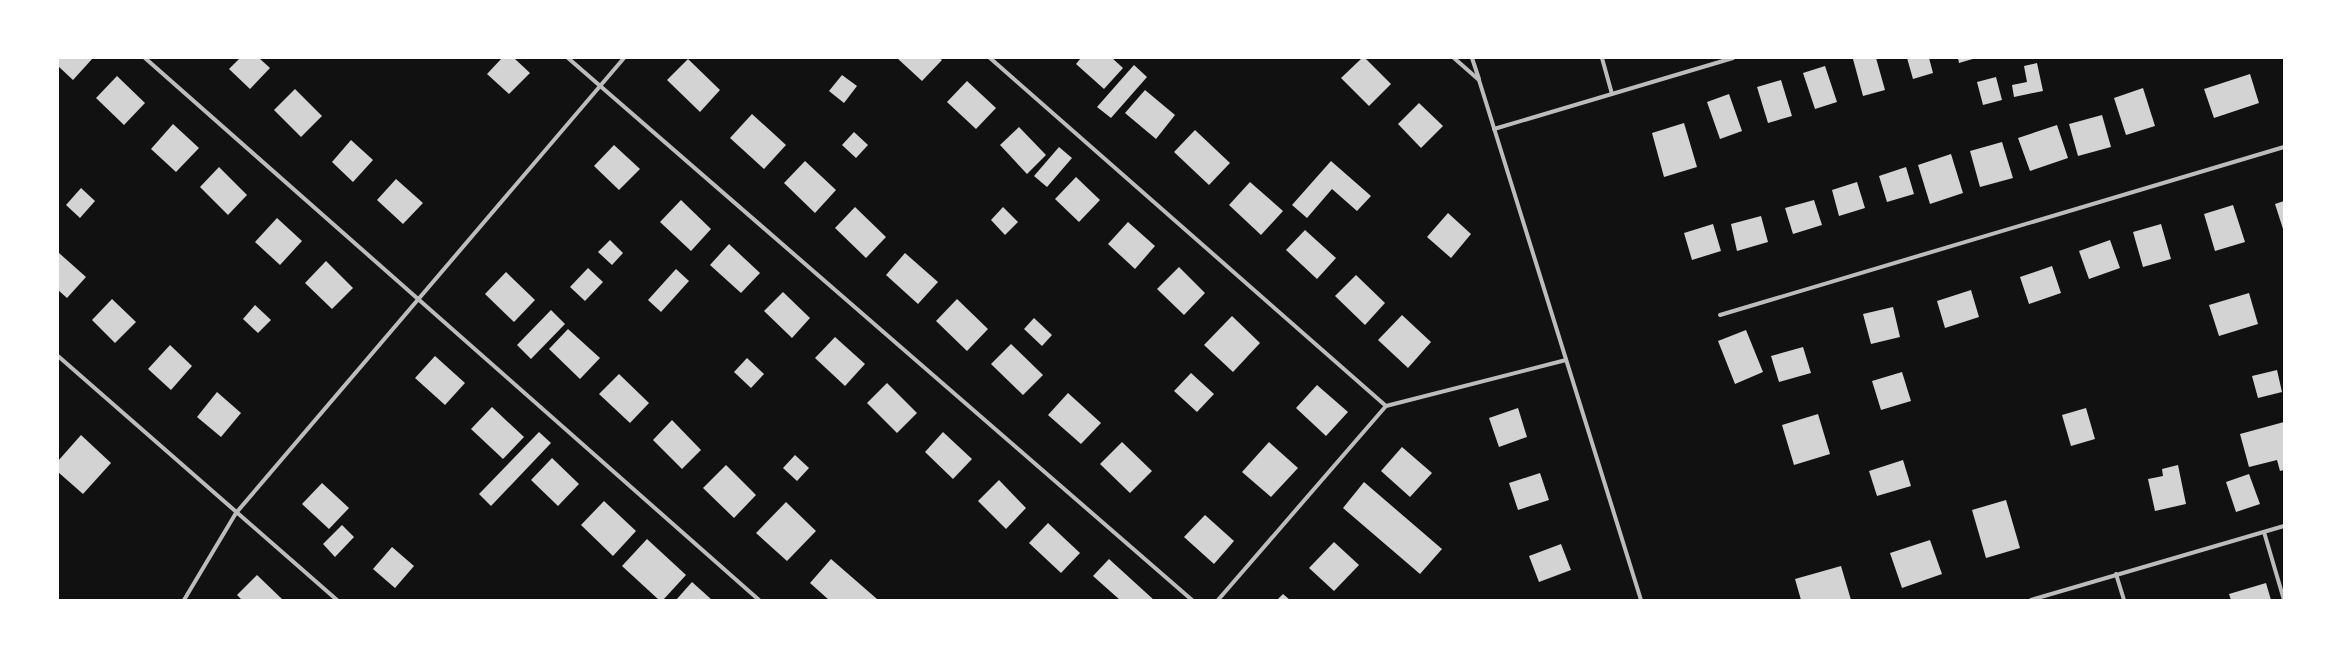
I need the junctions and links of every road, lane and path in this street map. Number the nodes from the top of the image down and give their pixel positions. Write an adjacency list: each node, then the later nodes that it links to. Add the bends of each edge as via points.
1 (145, 58): 14 (street)
2 (568, 58): 10 (street)
3 (624, 58): 10 (street)
4 (990, 58): 18 (street)
5 (1454, 58): 9 (street)
6 (1472, 58): 9 (street)
7 (1602, 58): 11 (street)
8 (1733, 58): 11 (street)
9 (1479, 80): 12 (street)
10 (600, 86): 14 (street); 26 (street)
11 (1612, 94): 12 (street)
12 (1494, 129): 17 (street)
13 (2284, 146): 15 (street)
14 (419, 300): 19 (street); 25 (street)
15 (1720, 315)
16 (58, 356): 19 (street)
17 (1566, 360): 18 (street); 28 (street)
18 (1386, 406): 27 (street)
19 (236, 513): 23 (street); 24 (street)
20 (2284, 526): 21 (street)
21 (2264, 532): 22 (street); 31 (street)
22 (2116, 574): 29 (street); 30 (street)
23 (184, 600)
24 (337, 600)
25 (759, 600)
26 (1192, 600)
27 (1218, 600)
28 (1641, 600)
29 (2031, 600)
30 (2124, 600)
31 (2284, 600)

